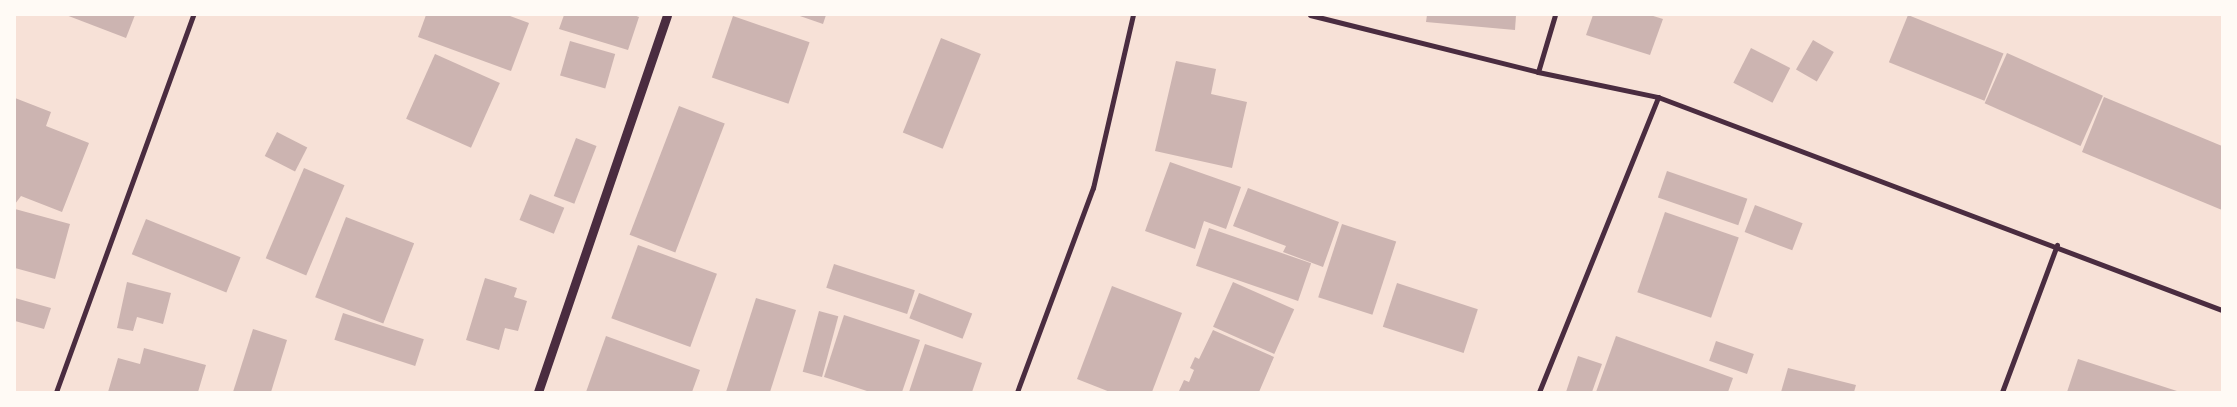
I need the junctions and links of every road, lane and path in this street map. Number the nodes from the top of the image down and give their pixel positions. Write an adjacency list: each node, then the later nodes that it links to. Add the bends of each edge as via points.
1 (193, 15): 10 (street)
2 (667, 15): 11 (street)
3 (1133, 15): 12 (street, via 1093,188)
4 (1310, 15): 6 (street)
5 (1555, 15): 6 (street)
6 (1538, 72): 7 (street)
7 (1658, 98): 8 (street); 13 (street)
8 (2057, 245): 9 (street); 14 (street)
9 (2222, 310)
10 (56, 392)
11 (538, 392)
12 (1017, 392)
13 (1539, 392)
14 (2002, 392)

